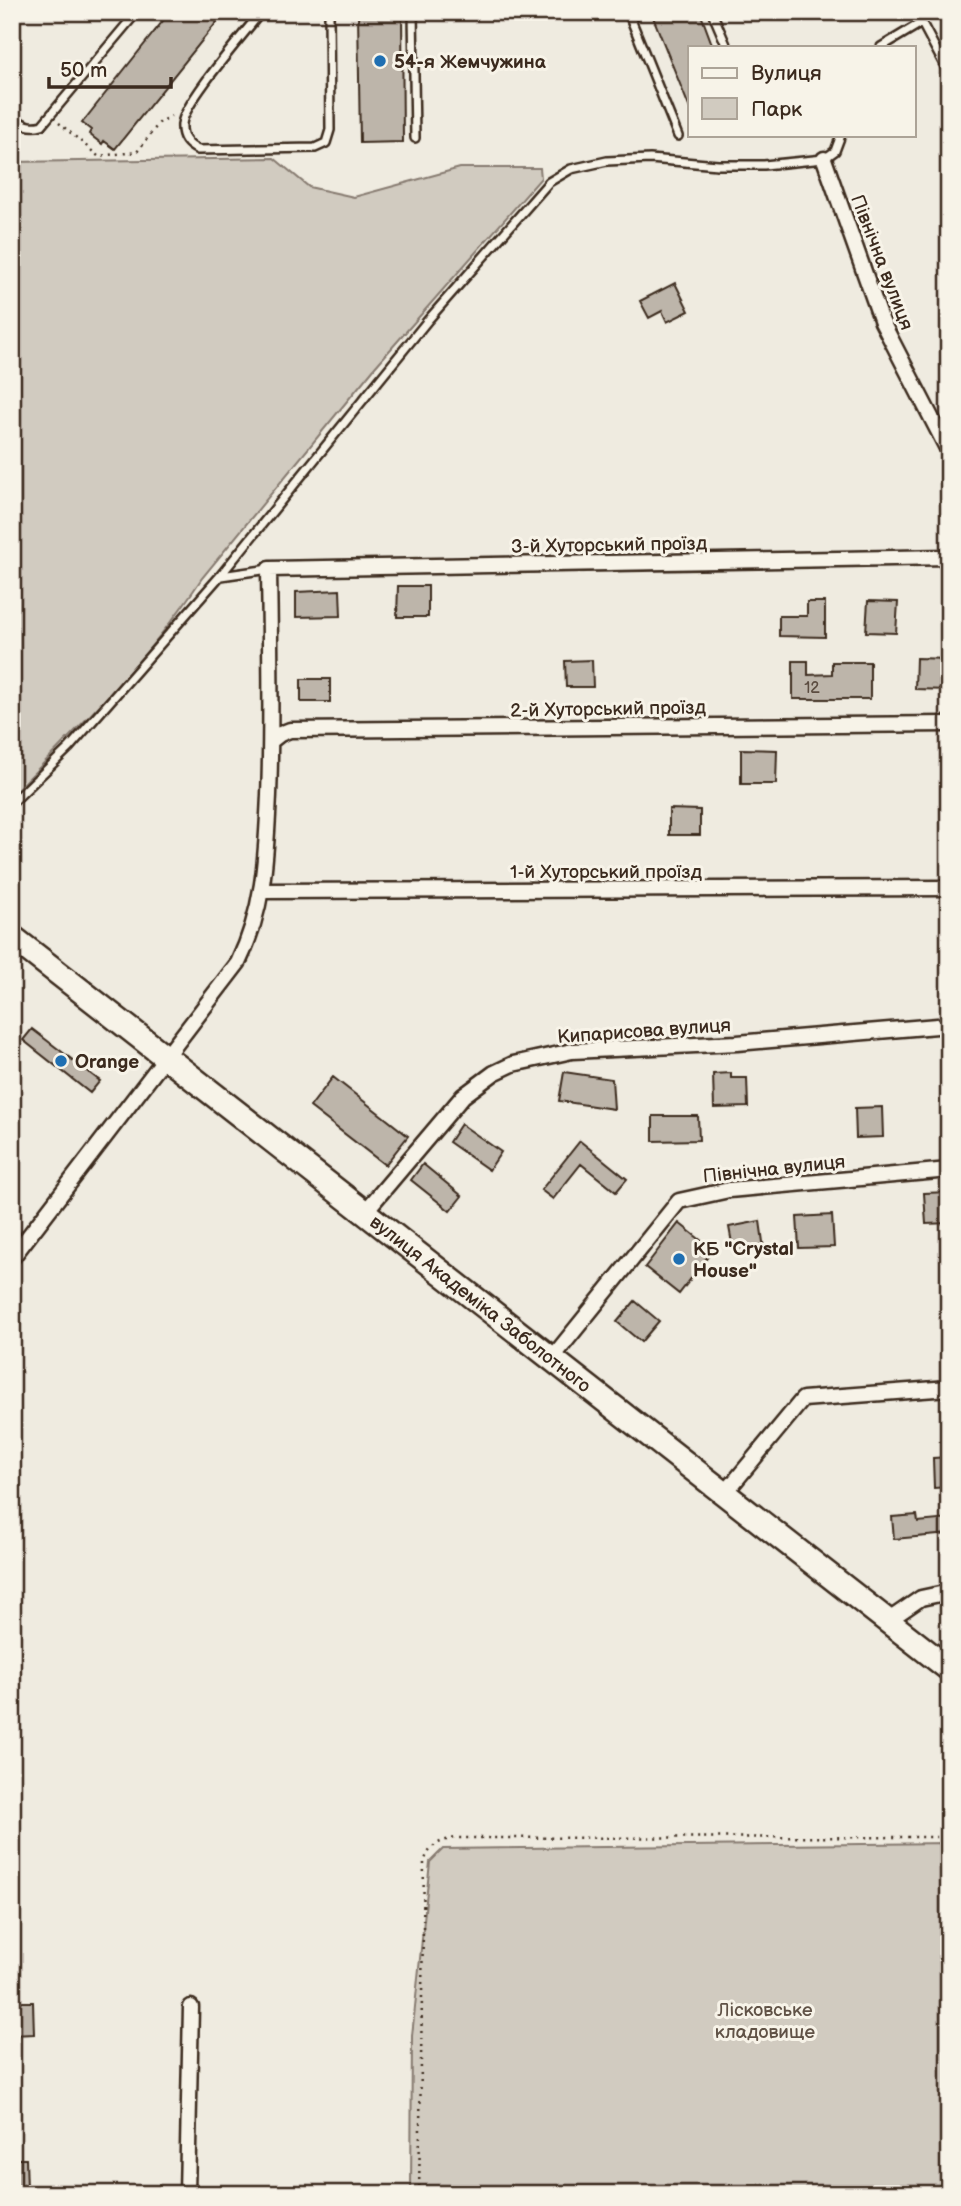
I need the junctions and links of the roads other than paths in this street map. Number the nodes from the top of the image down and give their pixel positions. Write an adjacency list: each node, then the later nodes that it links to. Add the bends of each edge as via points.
1 (137, 12): 12 (lane, via 42,125 25,126)
2 (261, 12): 3 (lane, via 188,105 182,133 187,144 198,150 326,143 330,130)
3 (329, 12)
4 (413, 12): 15 (lane)
5 (628, 12): 13 (lane)
6 (712, 12): 9 (lane)
7 (916, 12): 8 (lane)
8 (920, 23): 10 (lane); 11 (lane)
9 (727, 46)
10 (883, 46)
11 (949, 74)
12 (12, 116)
13 (678, 136)
14 (841, 136): 16 (lane, via 835,151)
15 (415, 138)
16 (824, 159): 17 (street, Північна вулиця, via 882,322); 20 (lane, via 764,165 650,159 607,162 571,169 549,182 428,320)
17 (949, 452)
18 (949, 557): 19 (street, 3-й Хуторський проїзд)
19 (269, 569): 20 (lane); 22 (street)
20 (220, 576): 23 (lane, via 69,748)
21 (949, 723): 22 (street, 2-й Хуторський проїзд, via 290,730)
22 (271, 741): 25 (street)
23 (12, 803)
24 (949, 888): 25 (street, 1-й Хуторський проїзд)
25 (262, 891): 28 (street, via 238,963)
26 (12, 937): 28 (main road, вулиця Академіка Заболотного)
27 (949, 1025): 30 (street, Кипарисова вулиця, via 572,1051 513,1065 463,1096)
28 (167, 1057): 30 (main road, вулиця Академіка Заболотного); 31 (street)
29 (949, 1170): 32 (street, Північна вулиця, via 729,1190 679,1201)
30 (364, 1213): 32 (main road, вулиця Академіка Заболотного)
31 (12, 1258)
32 (553, 1357): 34 (main road, вулиця Академіка Заболотного)
33 (949, 1388): 34 (street, via 803,1399)
34 (726, 1492): 36 (main road, вулиця Академіка Заболотного)
35 (949, 1592): 36 (street, via 921,1598)
36 (886, 1622): 37 (main road, вулиця Академіка Заболотного)
37 (949, 1669)
38 (191, 2007): 39 (street)
39 (187, 2194)

